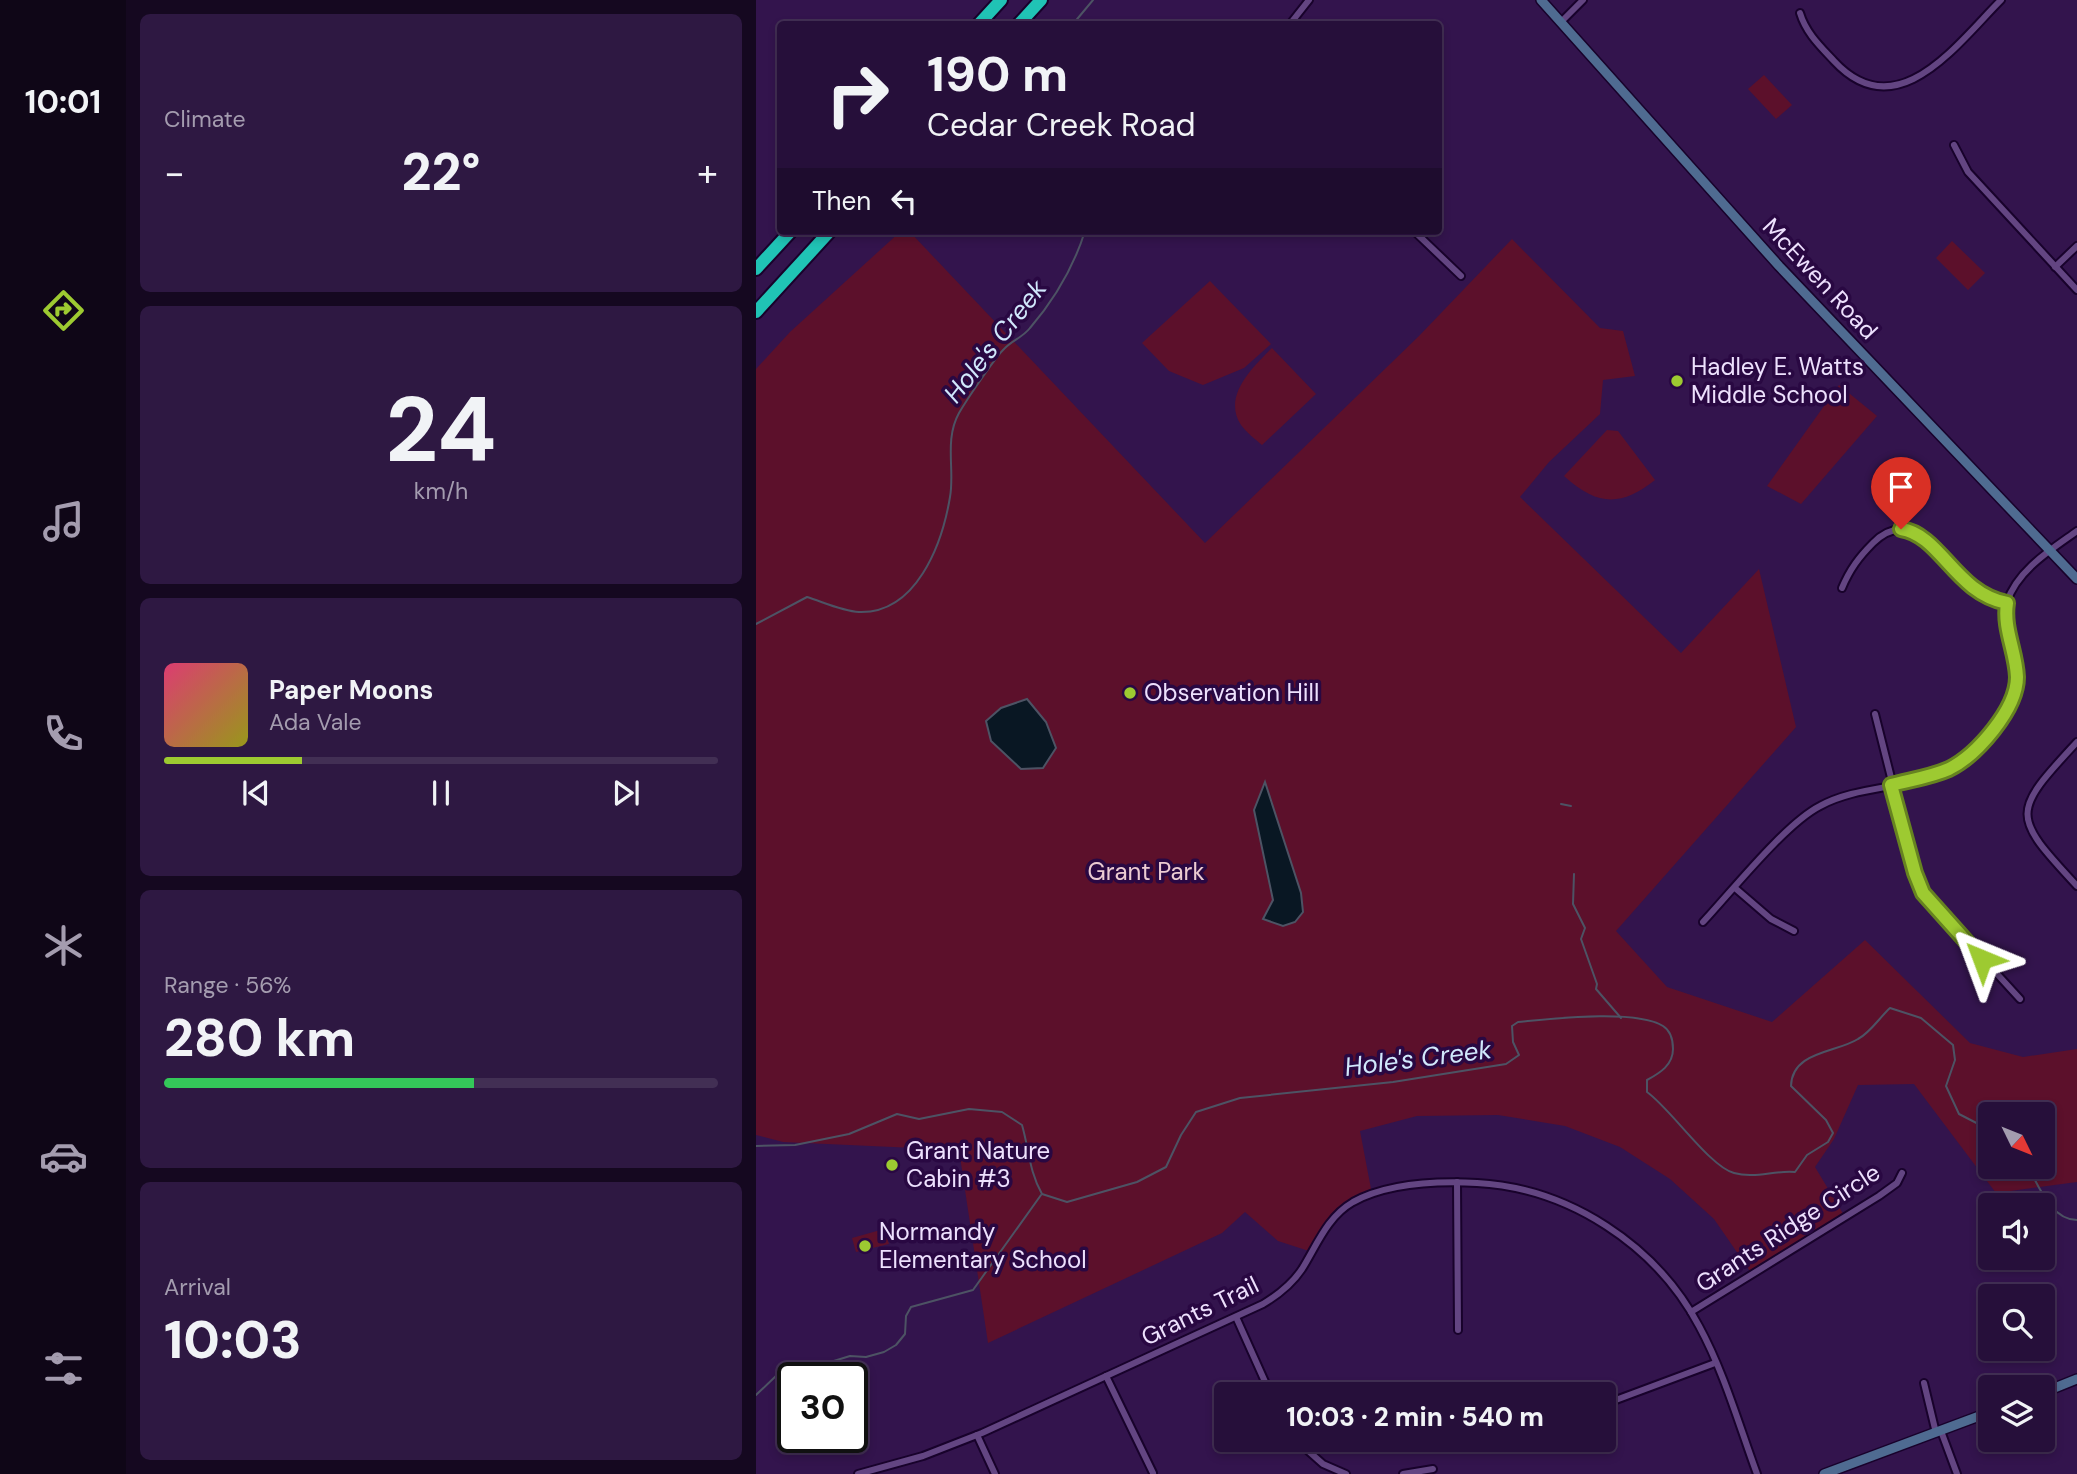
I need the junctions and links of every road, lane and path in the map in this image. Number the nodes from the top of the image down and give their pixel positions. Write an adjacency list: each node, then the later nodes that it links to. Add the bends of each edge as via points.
1 (1001, 0): 8 (highway)
2 (1041, 0): 9 (highway)
3 (1309, 0): 10 (street)
4 (1541, 0): 11 (street, McEwen Road)
5 (1583, 0): 11 (street)
6 (2001, 0): 7 (street, via 1930,70 1895,86 1875,85 1849,75 1810,35)
7 (1800, 13)
8 (982, 21)
9 (1022, 21)
10 (1292, 21)
11 (1561, 22): 23 (street, McEwen Road, via 1779,266)
12 (1954, 145): 17 (street, via 1968,172)
13 (787, 235): 18 (highway)
14 (826, 235): 21 (highway)
15 (1417, 235): 19 (street)
16 (2077, 246): 17 (street)
17 (2055, 267): 20 (street)
18 (756, 269)
19 (1461, 276)
20 (2077, 290)
21 (756, 312)
22 (2077, 531): 23 (street)
23 (2050, 550): 24 (street, McEwen Road); 26 (street, via 2023,575)
24 (2077, 579)
25 (1842, 588): 26 (street, via 1857,558 1881,535 1901,529 1919,535 1972,589)
26 (2007, 603): 29 (street, via 2006,625 2017,682 2007,712 1953,766)
27 (1875, 714): 29 (street)
28 (2077, 742): 30 (street, via 2035,787 2028,811 2034,838)
29 (1891, 785): 31 (street, via 1831,801 1809,812); 34 (street, via 1923,893)
30 (2077, 886)
31 (1735, 888): 32 (street); 33 (street, via 1770,919)
32 (1703, 922)
33 (1794, 931)
34 (2020, 999)
35 (1902, 1173): 37 (street, Grants Ridge Circle, via 1879,1196)
36 (1457, 1182): 37 (street, Grants Trail, via 1528,1191 1587,1215 1648,1259); 38 (street, Grants Trail, via 1394,1190 1351,1203 1326,1227 1285,1289); 39 (street)
37 (1691, 1312): 40 (street, Grants Trail)
38 (1236, 1317): 41 (street, Grants Trail); 43 (street)
39 (1458, 1330)
40 (1715, 1363): 46 (street); 58 (street, Grants Trail)
41 (1106, 1376): 49 (street, Grants Trail); 53 (street)
42 (2077, 1380): 45 (street)
43 (1265, 1382)
44 (1924, 1383): 48 (street)
45 (2055, 1388)
46 (1616, 1400)
47 (1978, 1417): 48 (street)
48 (1939, 1432): 59 (street); 60 (street)
49 (977, 1435): 54 (street, Grants Trail); 55 (street)
50 (1308, 1452): 52 (street)
51 (1433, 1469): 57 (street)
52 (1328, 1471): 56 (street)
53 (1153, 1473)
54 (858, 1474)
55 (995, 1474)
56 (1346, 1474)
57 (1403, 1474)
58 (1757, 1474)
59 (1824, 1474)
60 (1957, 1474)

